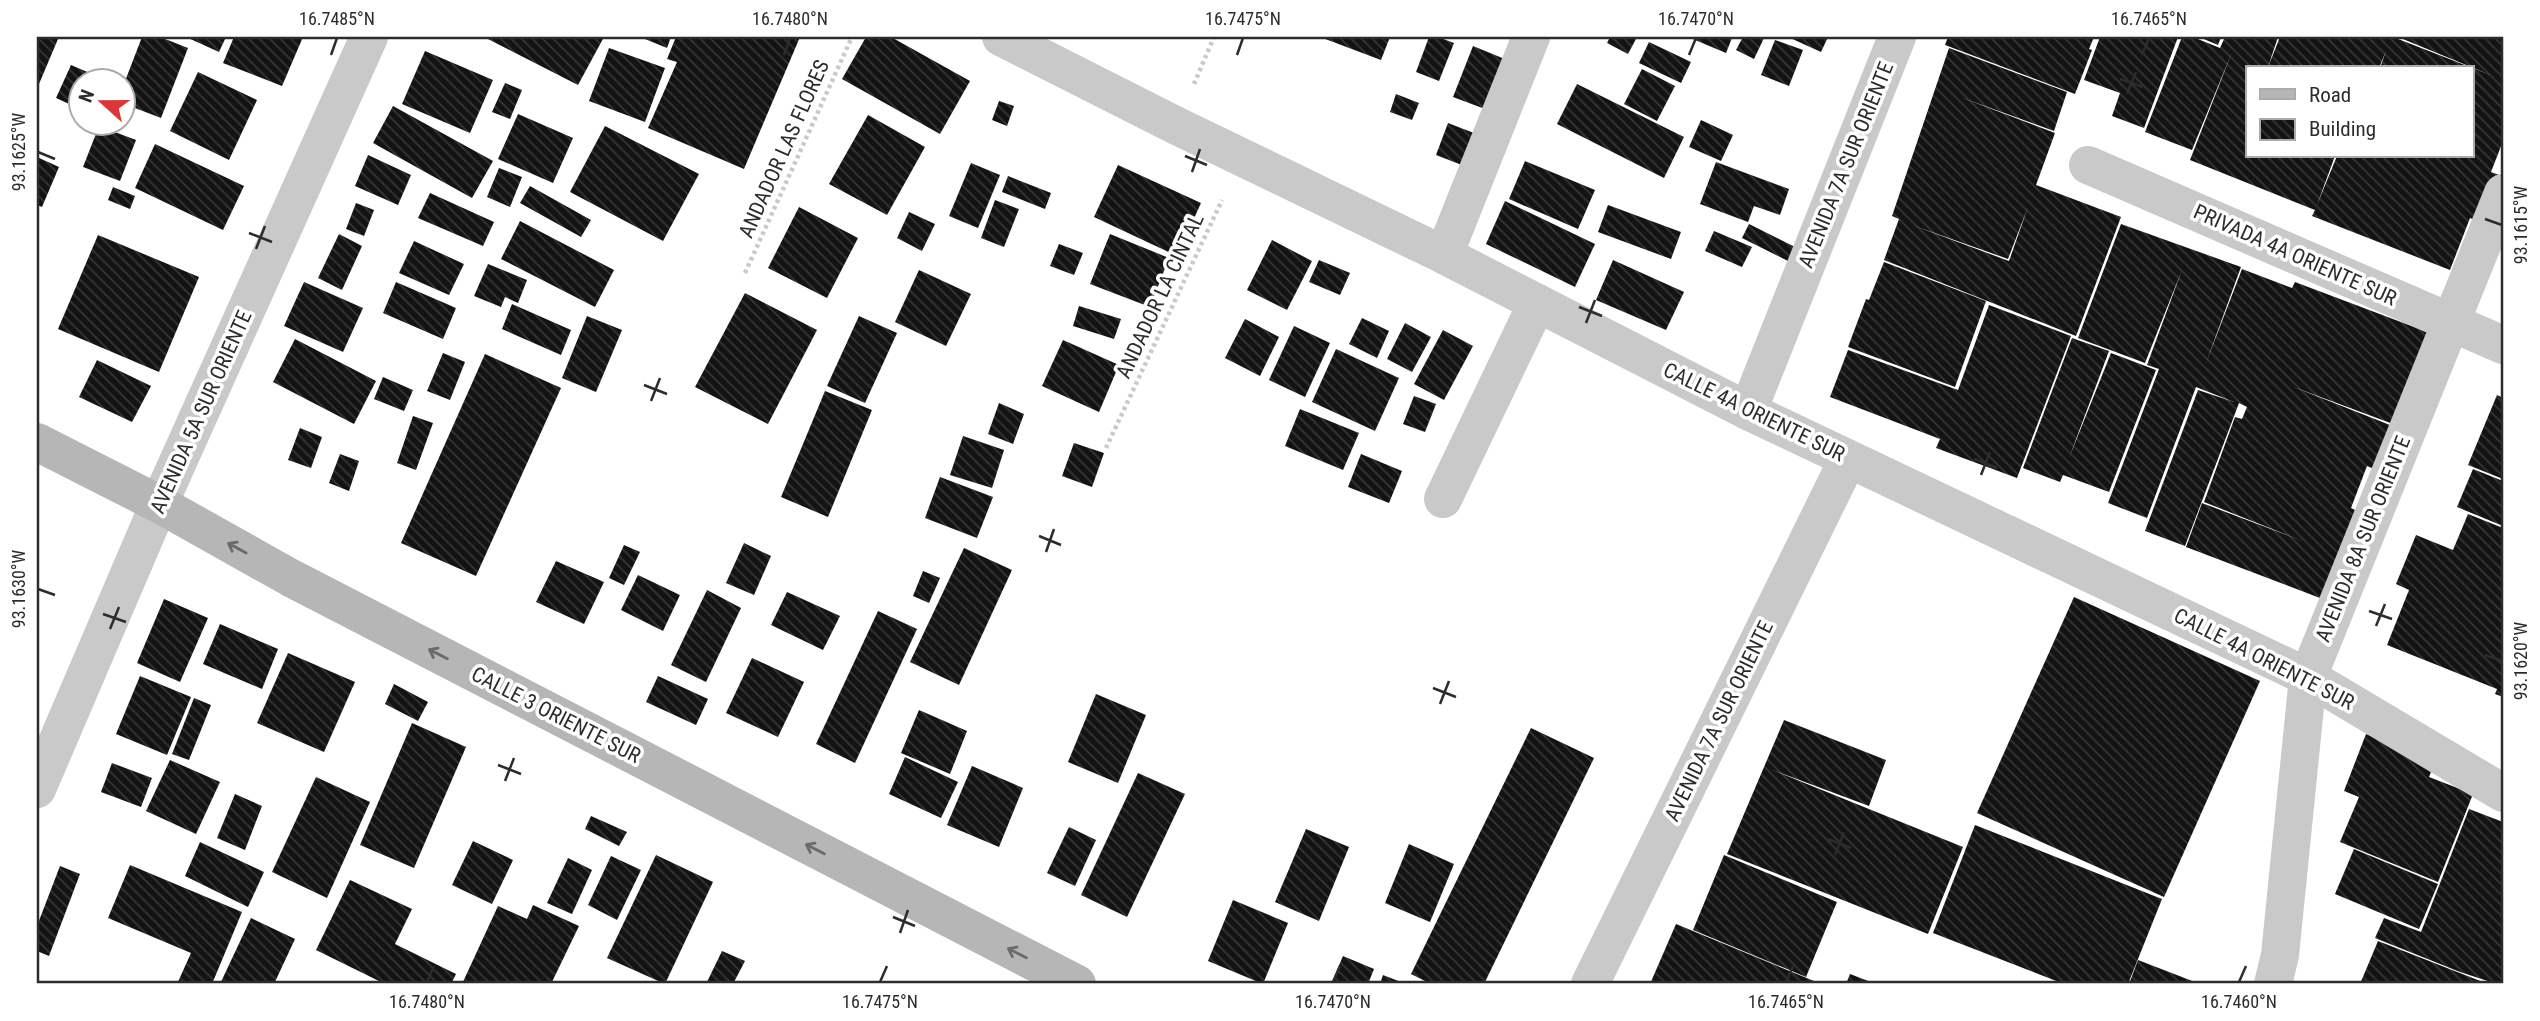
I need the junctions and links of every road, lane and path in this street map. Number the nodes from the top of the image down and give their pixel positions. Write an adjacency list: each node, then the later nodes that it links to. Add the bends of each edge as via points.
1 (369, 37): 19 (street, AVENIDA 5A SUR ORIENTE)
2 (852, 37): 10 (path, ANDADOR LAS FLORES)
3 (1001, 37): 6 (street, CALLE 4A ORIENTE SUR)
4 (1531, 37): 9 (street)
5 (1897, 37): 14 (street, AVENIDA 7A SUR ORIENTE)
6 (1241, 158): 9 (street, CALLE 4A ORIENTE SUR); 16 (path, ANDADOR LA CINTAL)
7 (2088, 165): 12 (street, PRIVADA 4A ORIENTE SUR)
8 (2503, 193): 12 (street, AVENIDA 8A SUR ORIENTE)
9 (1444, 256): 11 (street, CALLE 4A ORIENTE SUR)
10 (745, 274)
11 (1537, 303): 14 (street, CALLE 4A ORIENTE SUR); 18 (street)
12 (2451, 323): 13 (street, PRIVADA 4A ORIENTE SUR); 20 (street, AVENIDA 8A SUR ORIENTE)
13 (2503, 345)
14 (1748, 411): 17 (street, CALLE 4A ORIENTE SUR)
15 (37, 442): 19 (main road, CALLE 3 ORIENTE SUR)
16 (1106, 448)
17 (1848, 459): 20 (street, CALLE 4A ORIENTE SUR); 24 (street, AVENIDA 7A SUR ORIENTE)
18 (1443, 499)
19 (159, 504): 21 (street, AVENIDA 5A SUR ORIENTE); 23 (main road, CALLE 3 ORIENTE SUR, one-way to 19, via 291,578)
20 (2308, 677): 22 (street, CALLE 4A ORIENTE SUR); 25 (street, AVENIDA 8A SUR ORIENTE, via 2280,955)
21 (37, 789)
22 (2503, 793)
23 (1077, 984)
24 (1590, 984)
25 (2273, 984)

